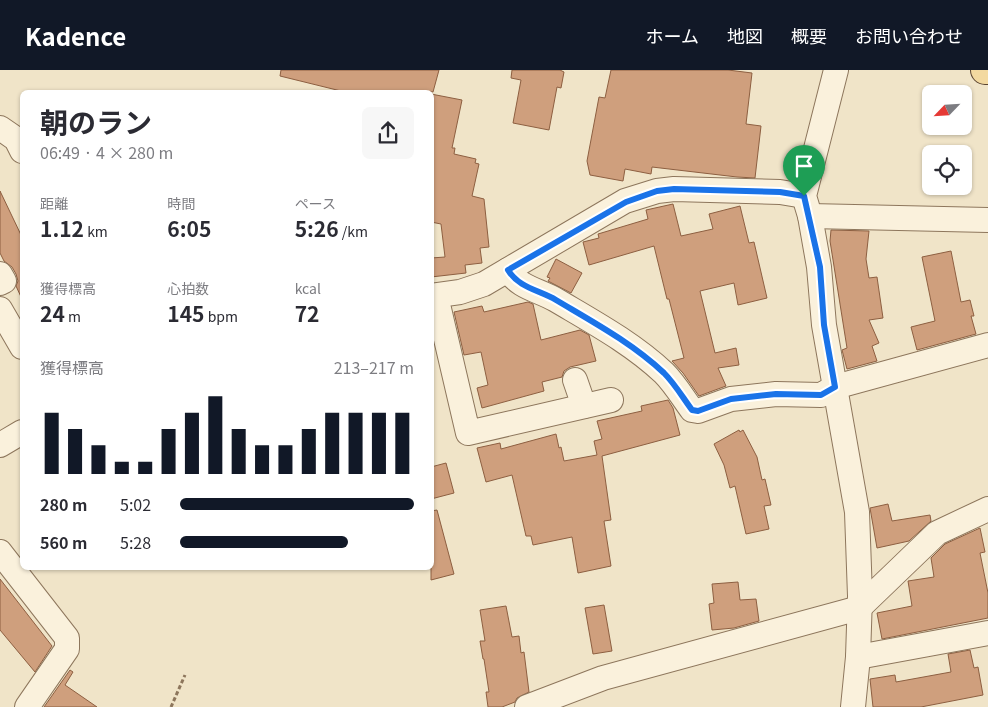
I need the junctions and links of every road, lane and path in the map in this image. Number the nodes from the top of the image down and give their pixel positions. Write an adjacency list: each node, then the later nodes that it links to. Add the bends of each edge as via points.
1 (836, 70): 4 (street)
2 (0, 128): 3 (street, via 16,139)
3 (20, 147)
4 (807, 206): 5 (street); 6 (street, via 780,192 657,191 626,202); 14 (street, via 820,267 824,325)
5 (988, 220)
6 (508, 270): 9 (street, via 484,284); 14 (street, via 518,282 554,298 625,341 664,373 692,410 698,411 731,399 776,394 821,395)
7 (0, 274): 8 (street, via 4,282)
8 (0, 284)
9 (434, 296): 16 (street, via 468,433)
10 (0, 309): 11 (street)
11 (20, 344)
12 (988, 345): 14 (street)
13 (575, 380): 16 (street)
14 (835, 387): 21 (street, via 857,512)
15 (611, 400): 16 (street)
16 (584, 406)
17 (20, 433): 18 (street)
18 (0, 445)
19 (988, 508): 21 (street, via 938,533)
20 (0, 552): 25 (street, via 67,638 68,650)
21 (859, 608): 23 (street); 27 (street, via 603,678)
22 (988, 633): 23 (street)
23 (858, 657): 28 (street)
24 (185, 675): 26 (path)
25 (27, 707)
26 (170, 707)
27 (527, 707)
28 (853, 707)

